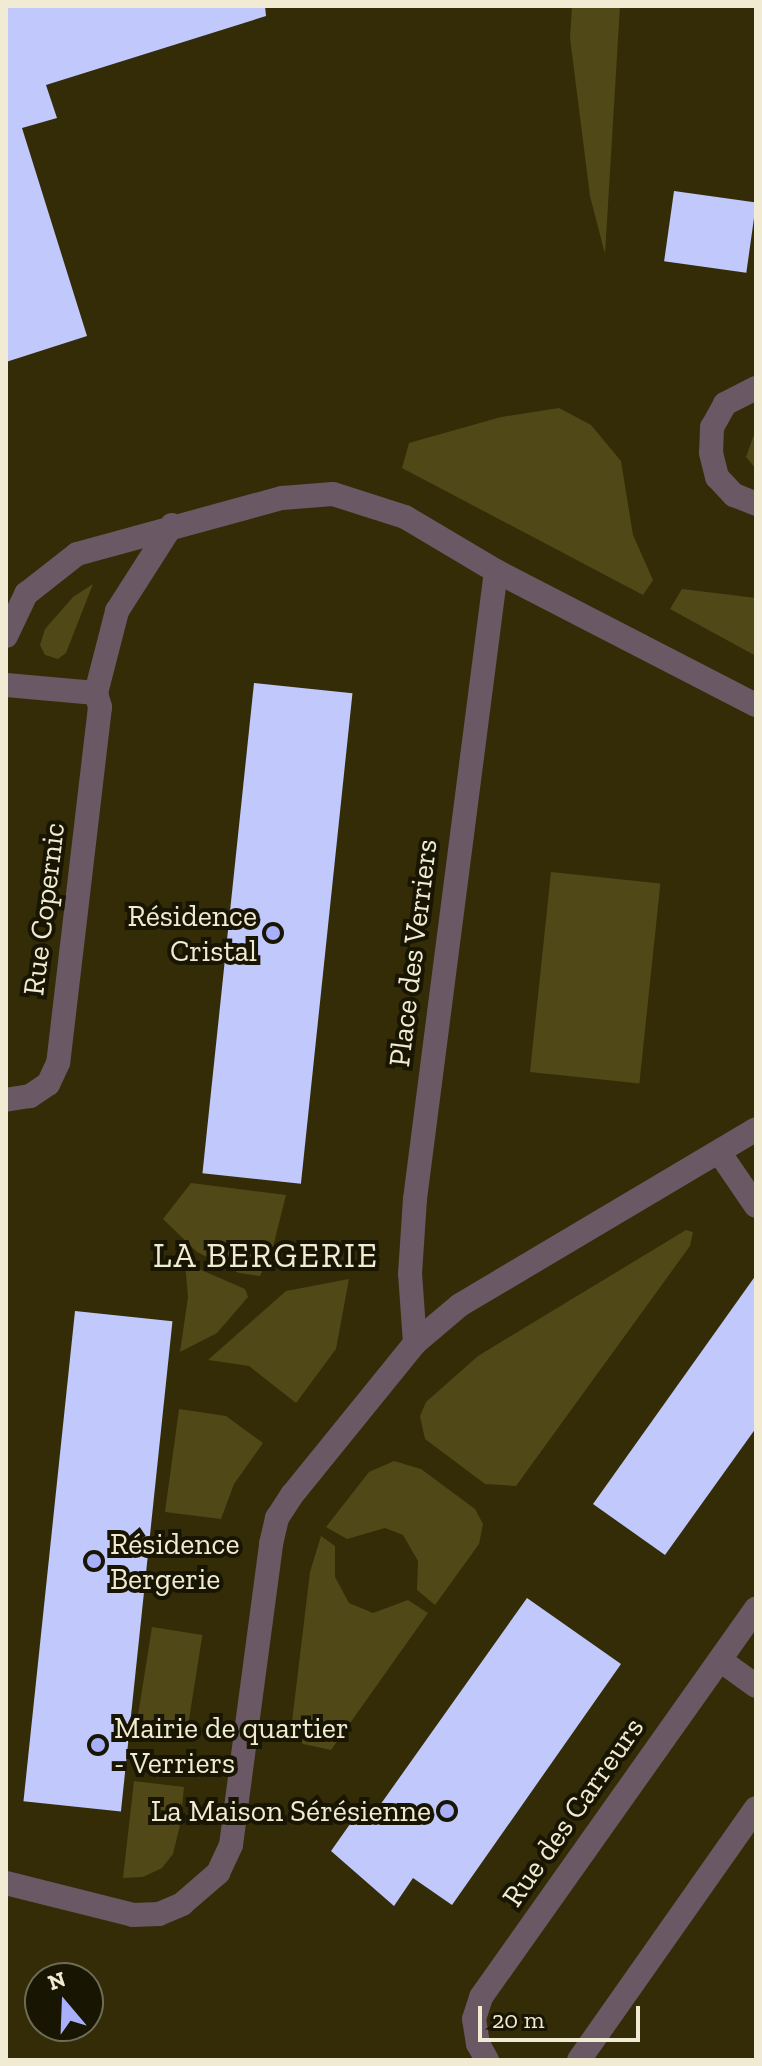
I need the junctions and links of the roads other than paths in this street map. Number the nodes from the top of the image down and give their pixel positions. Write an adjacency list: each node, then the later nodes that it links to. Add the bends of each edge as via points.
1 (756, 388): 2 (street, via 725,404 712,427 711,453 717,477 734,495)
2 (756, 504)
3 (172, 525): 4 (street, via 282,498 333,494 405,517); 5 (street, via 77,554 48,573 13,612); 7 (street, Rue Copernic, via 117,611)
4 (496, 571): 8 (street); 13 (street, Place des Verriers, via 415,1199 410,1274)
5 (6, 636)
6 (6, 685): 7 (street)
7 (96, 693): 9 (street, Rue Copernic, via 99,728 58,1063 48,1084 30,1096)
8 (756, 705)
9 (6, 1100)
10 (756, 1129): 11 (street)
11 (719, 1152): 12 (street); 13 (street, via 460,1305)
12 (756, 1206)
13 (415, 1343): 18 (street, via 277,1518 231,1845 218,1873 182,1904 159,1914 133,1915)
14 (756, 1609): 15 (street, Rue des Carreurs)
15 (720, 1660): 16 (street); 19 (street, Rue des Carreurs, via 481,1997 474,2019)
16 (756, 1686)
17 (756, 1808): 20 (street)
18 (6, 1883)
19 (487, 2060)
20 (579, 2060)

